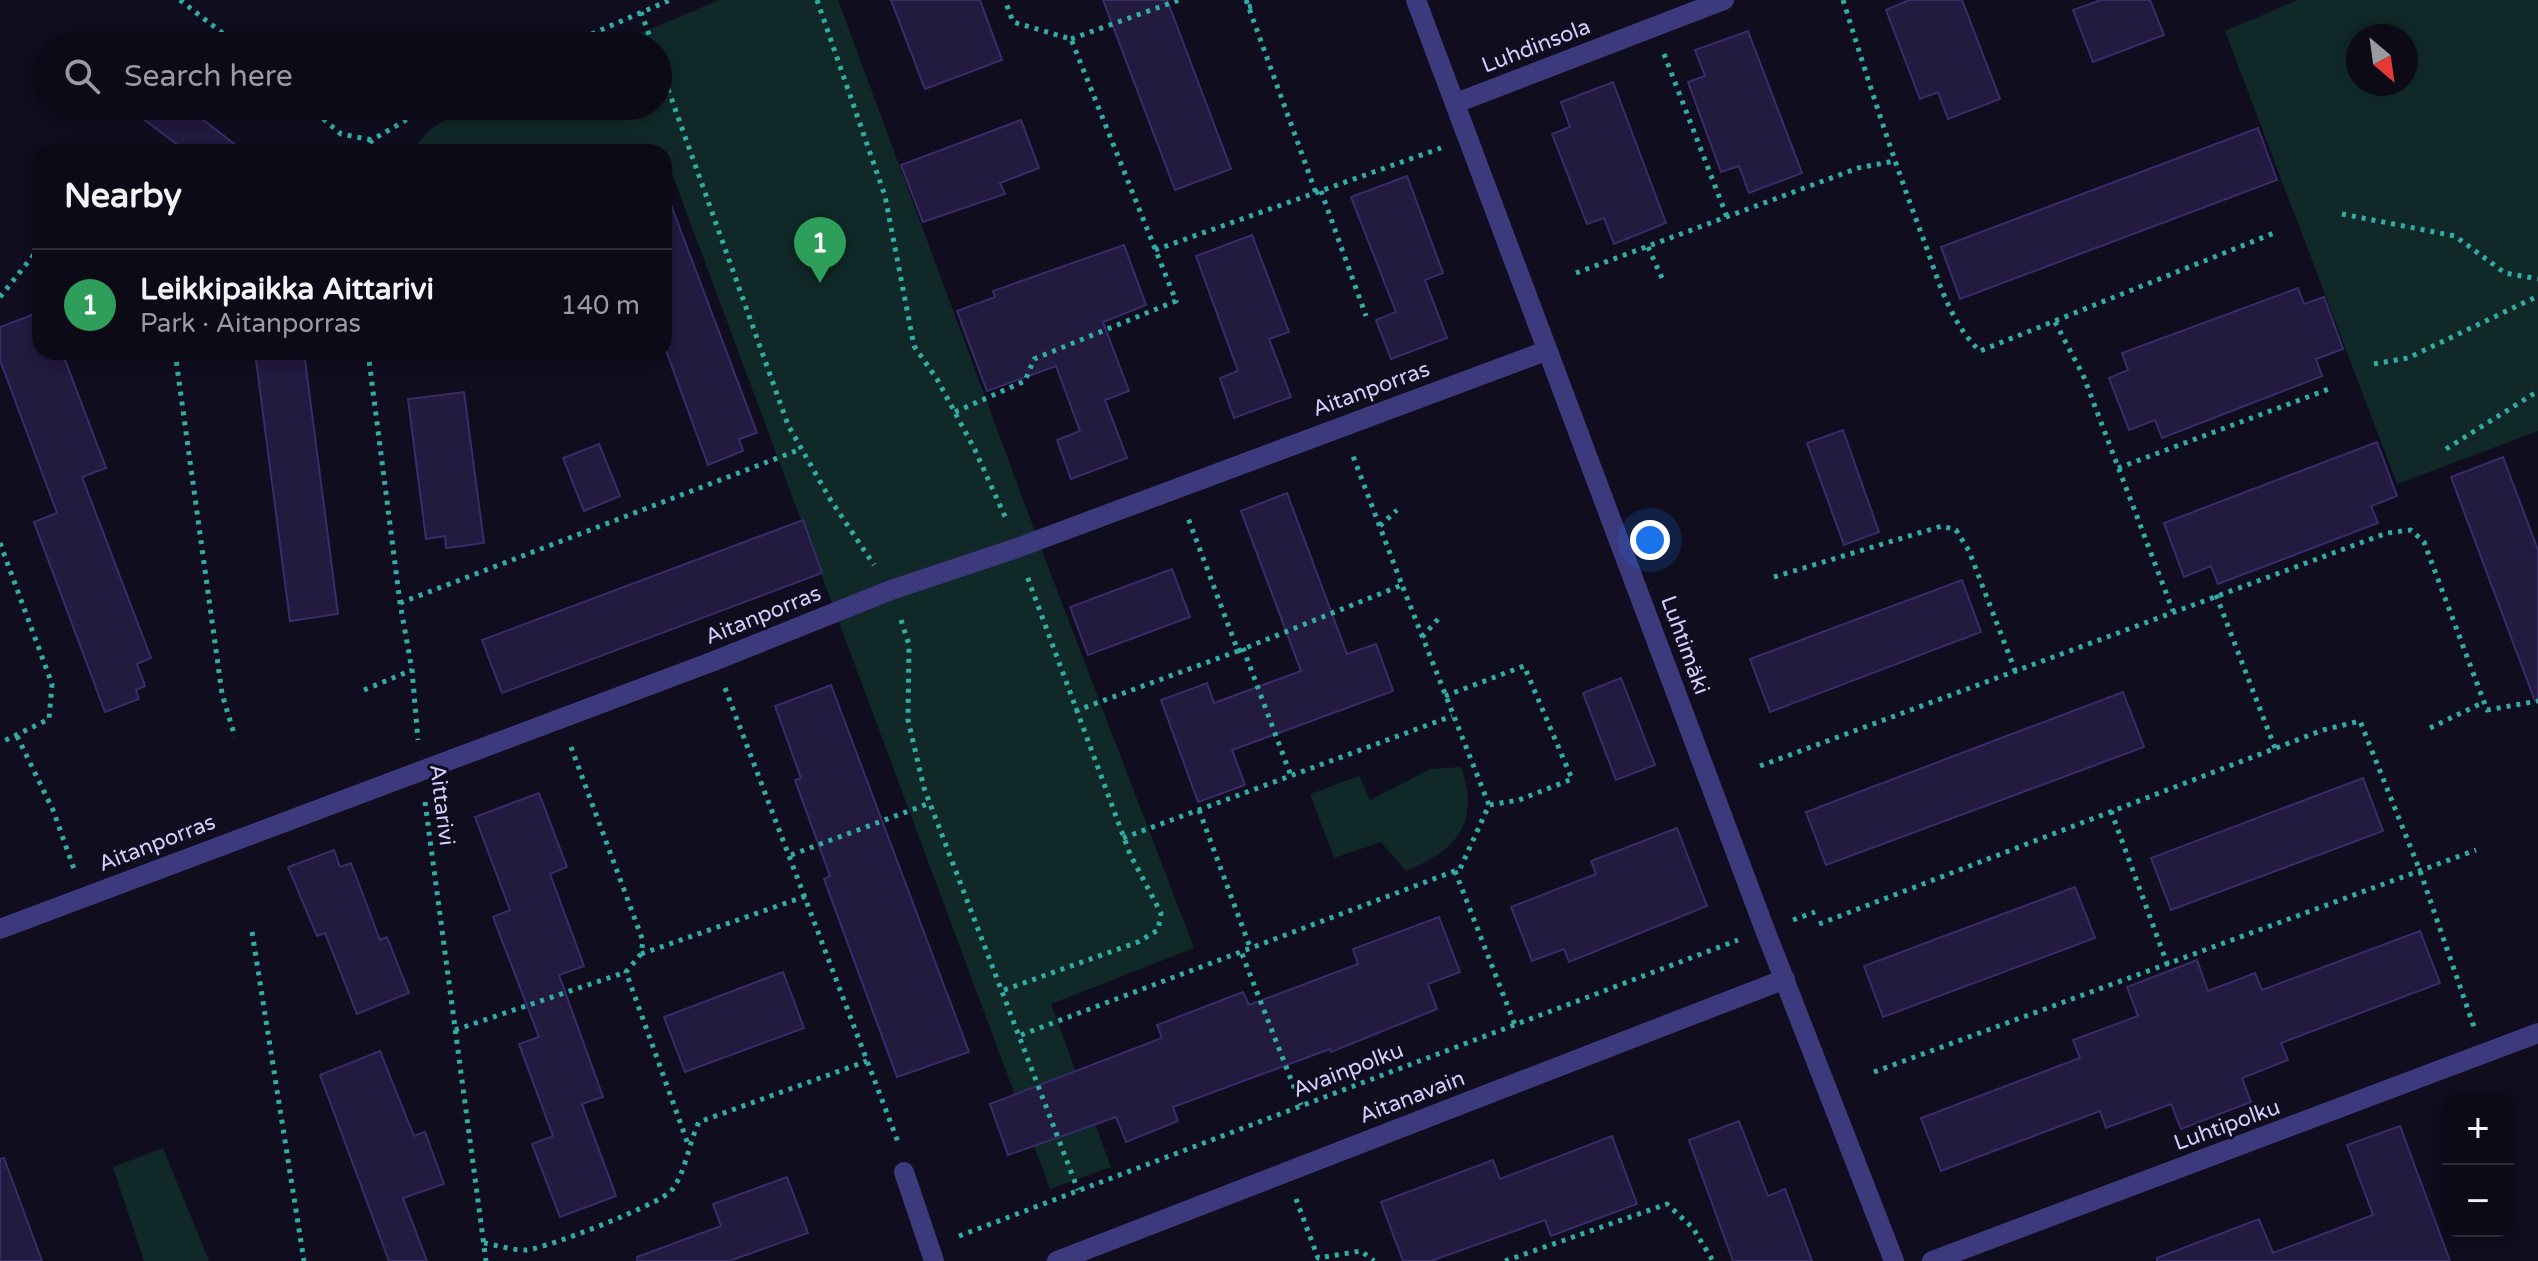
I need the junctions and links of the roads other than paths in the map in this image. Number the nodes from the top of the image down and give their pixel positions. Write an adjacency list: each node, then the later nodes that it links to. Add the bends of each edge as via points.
1 (1416, 0): 3 (street, Luhtimäki)
2 (1724, 0): 3 (street, Luhdinsola)
3 (1456, 103): 4 (street, Luhtimäki)
4 (1546, 351): 5 (street, Aitanporras, via 891,590); 6 (street, Luhtimäki)
5 (0, 929)
6 (1785, 979): 10 (street, Aitanavain); 11 (street, Luhtimäki)
7 (2538, 1033): 12 (street, Luhtipolku)
8 (904, 1172): 9 (street)
9 (932, 1254)
10 (1057, 1261)
11 (1894, 1261)
12 (1932, 1261)

